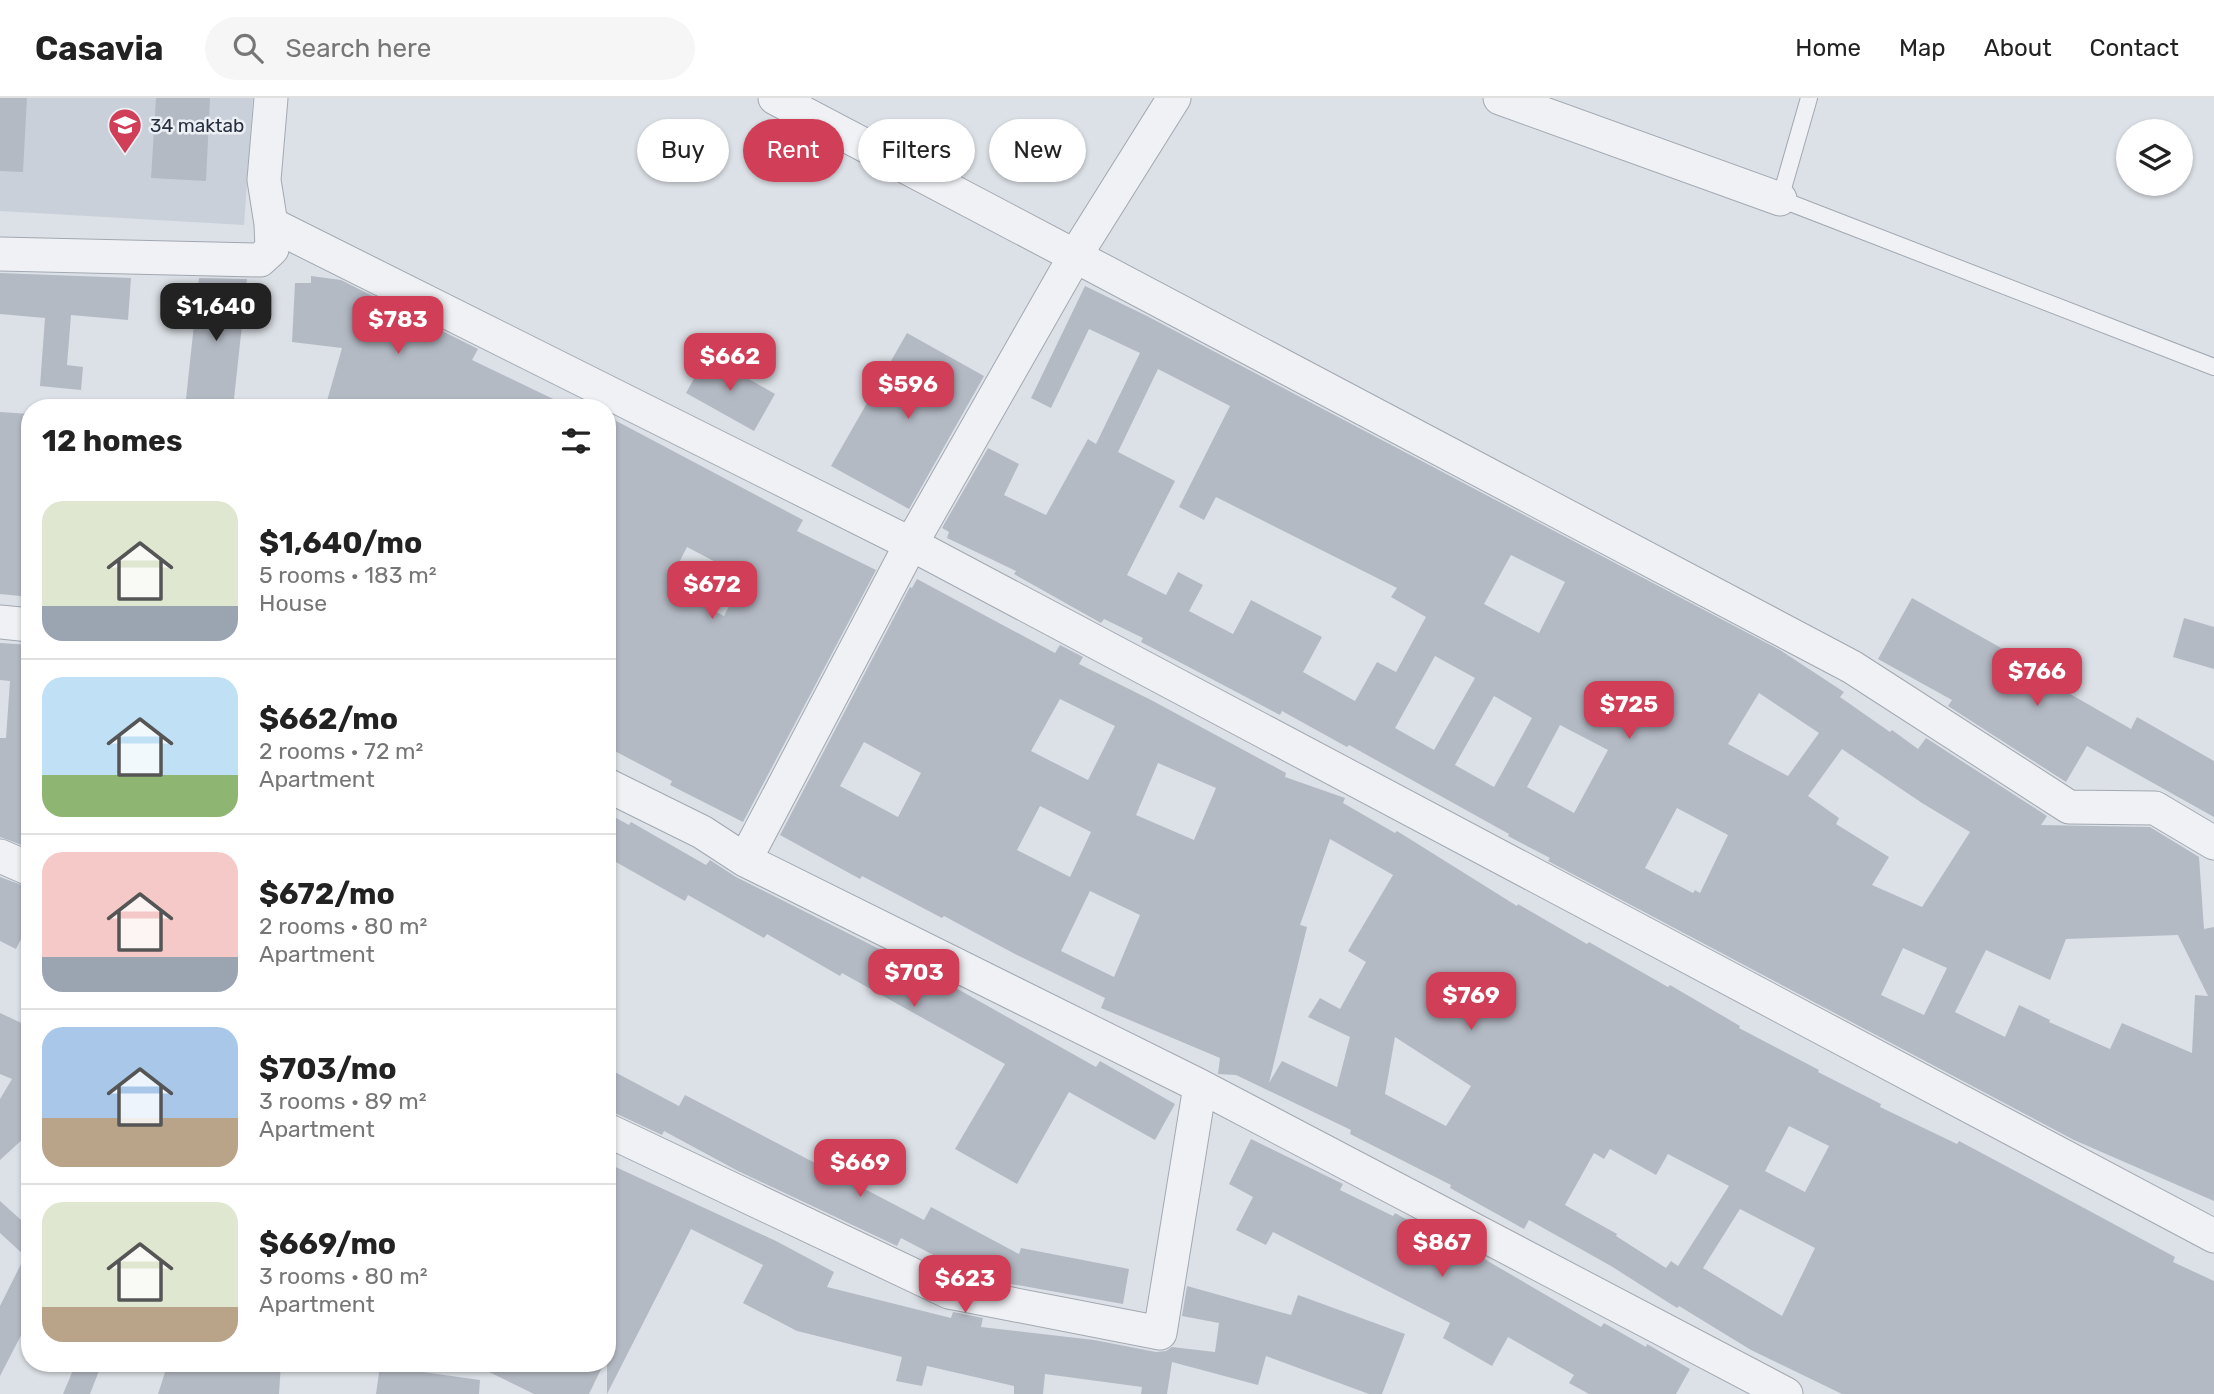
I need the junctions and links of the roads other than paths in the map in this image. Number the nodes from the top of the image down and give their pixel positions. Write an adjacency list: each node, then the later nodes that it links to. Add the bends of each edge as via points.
1 (271, 98): 8 (street, via 264,180)
2 (775, 98): 10 (street)
3 (1174, 98): 10 (street)
4 (1500, 98): 6 (street)
5 (1809, 98): 7 (lane)
6 (1546, 106): 7 (street)
7 (1780, 199): 11 (lane)
8 (271, 224): 9 (street, via 272,249 260,260); 12 (street)
9 (0, 254)
10 (1075, 256): 12 (street); 16 (street, via 1852,667 2069,807 2155,808)
11 (2214, 368)
12 (911, 544): 18 (street); 22 (street)
13 (0, 622): 14 (street)
14 (21, 624)
15 (616, 789): 18 (street, via 702,832)
16 (2214, 843)
17 (0, 856): 19 (street)
18 (744, 860): 20 (street)
19 (21, 865)
20 (1200, 1086): 21 (street, via 1160,1333 949,1292); 23 (street)
21 (616, 1134)
22 (2214, 1236)
23 (1786, 1394)

